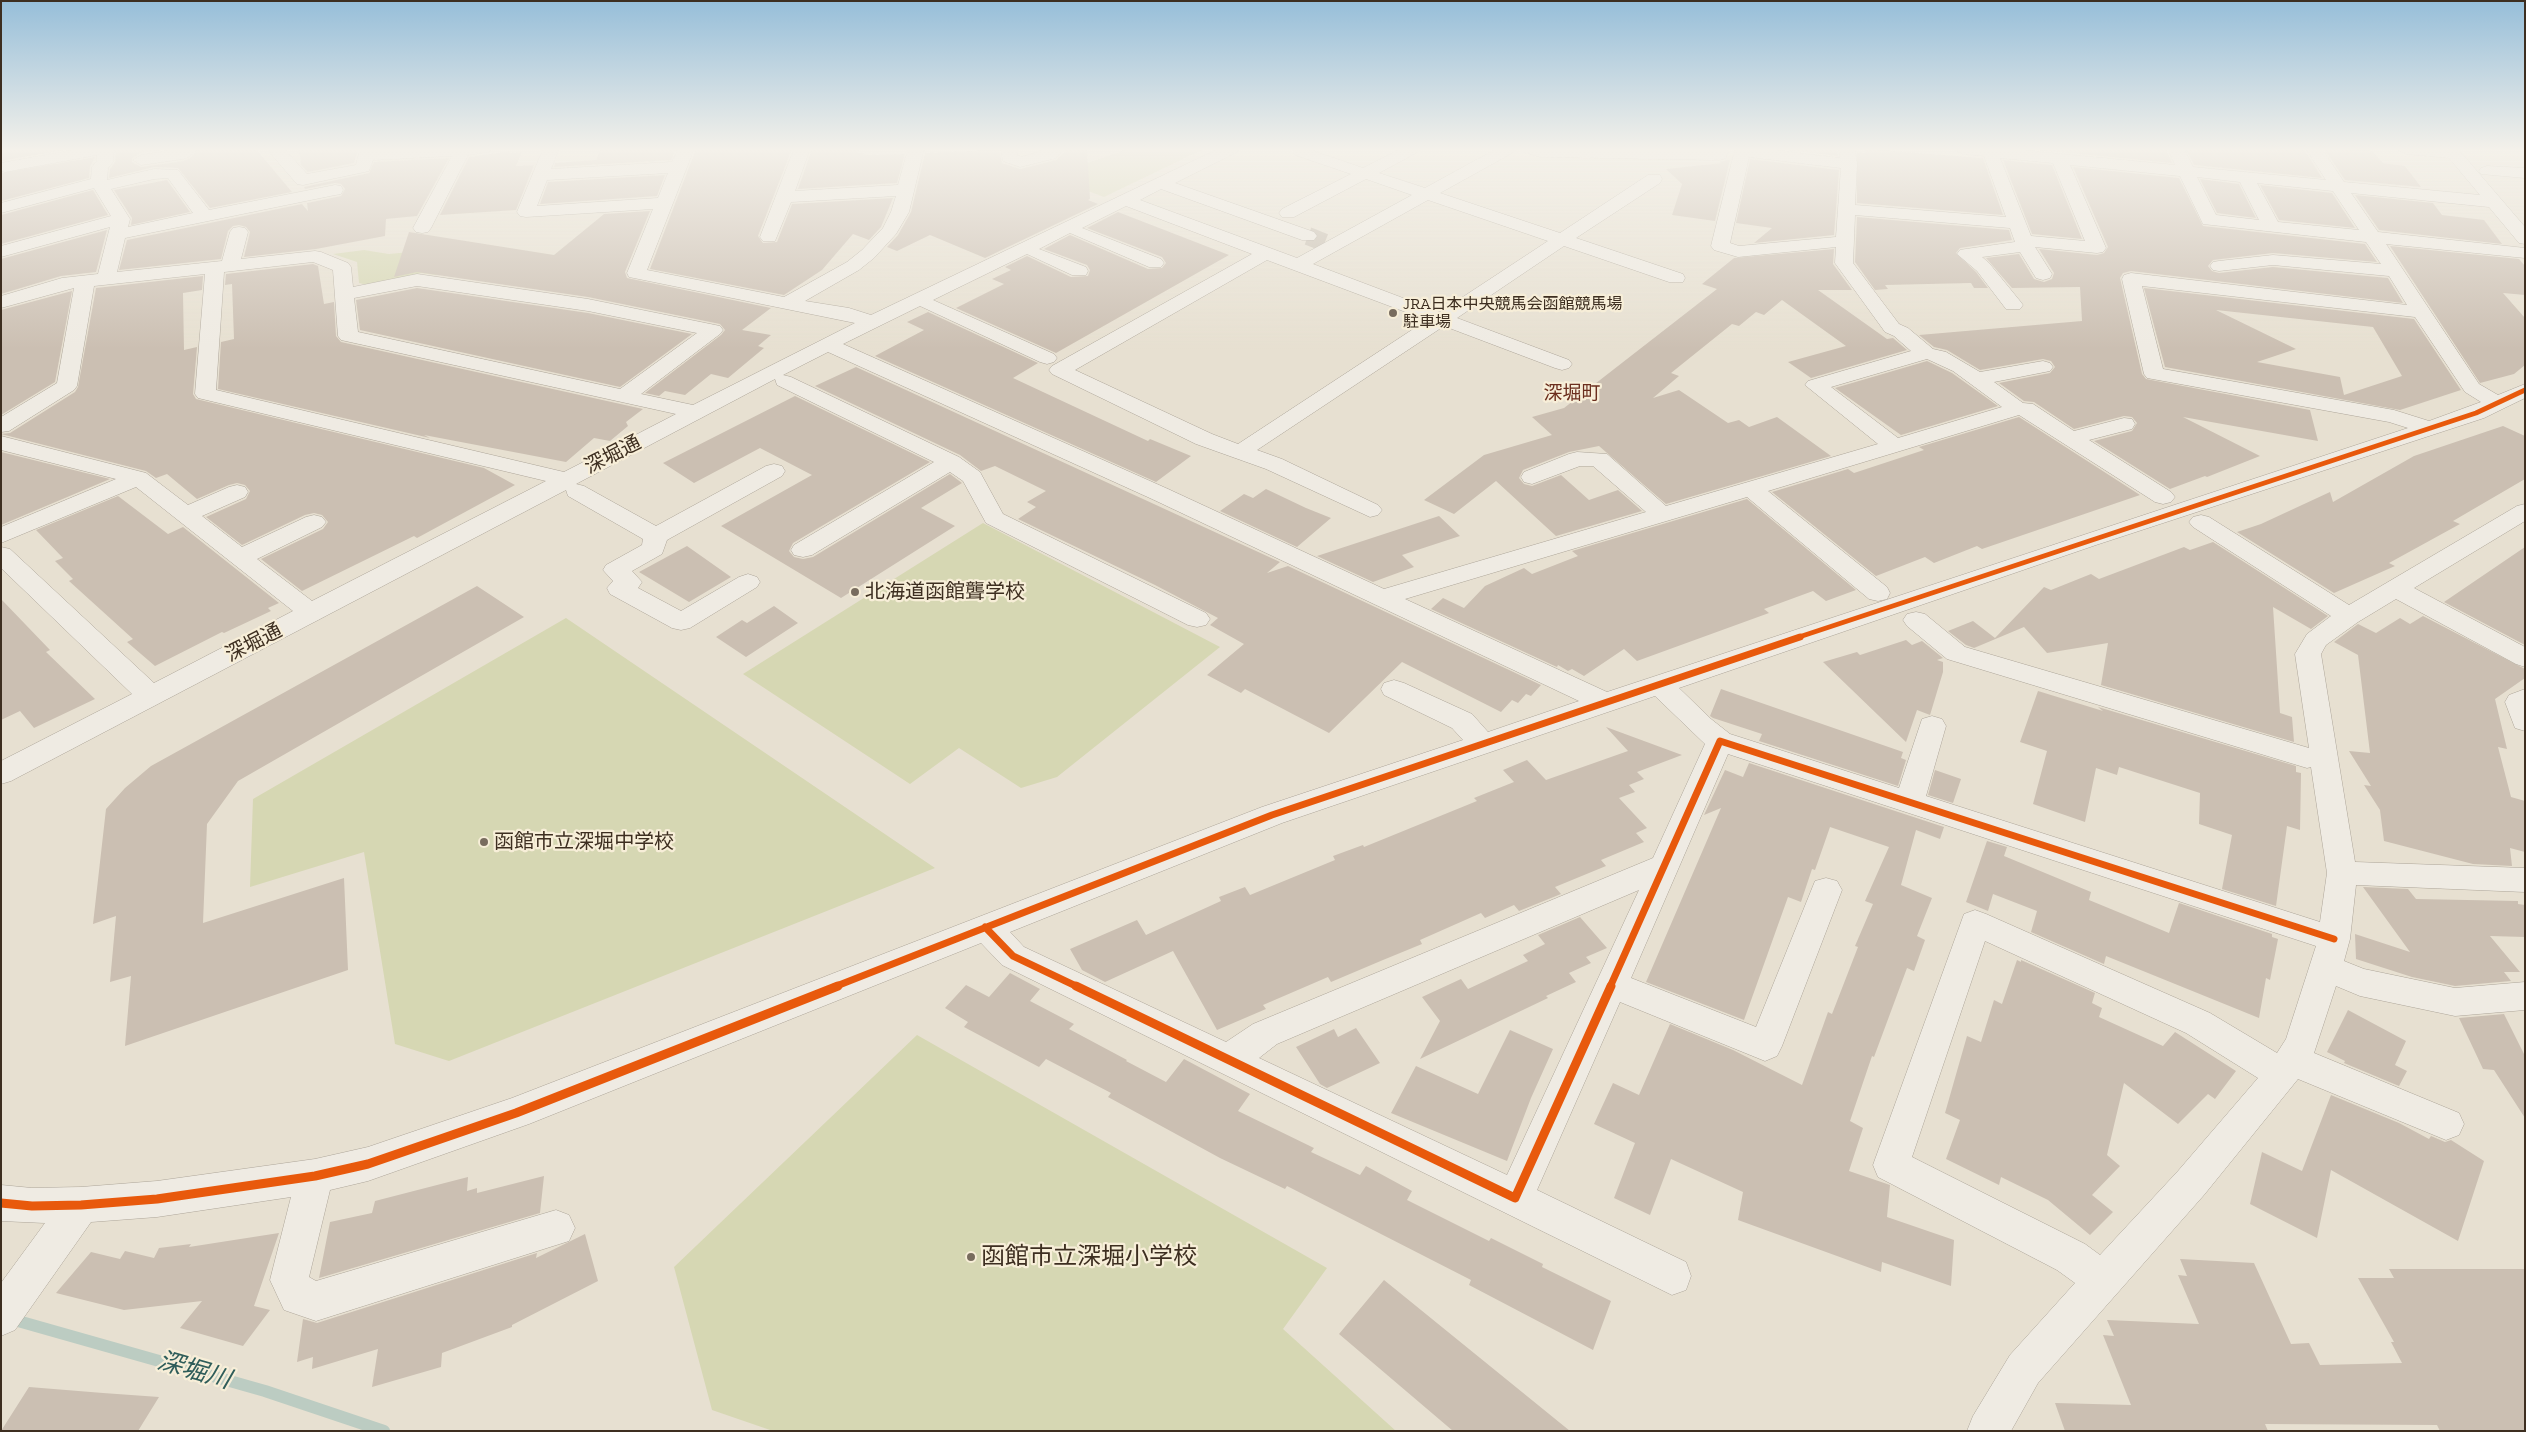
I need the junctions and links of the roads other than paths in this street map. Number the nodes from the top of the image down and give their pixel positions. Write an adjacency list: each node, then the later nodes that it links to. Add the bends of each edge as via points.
1 (116, 216): 25 (street)
2 (211, 216): 22 (street)
3 (428, 216): 26 (street)
4 (659, 216): 52 (street, via 636,273)
5 (777, 216): 30 (street)
6 (898, 216): 52 (street, via 868,254 853,266)
7 (1092, 216): 57 (street, 深堀通)
8 (1167, 216): 38 (street)
9 (1252, 216): 29 (street)
10 (1386, 216): 41 (street, via 1330,244)
11 (1490, 216): 33 (street)
12 (1598, 216): 33 (street)
13 (1727, 216): 34 (street, via 1720,246 1738,252)
14 (1846, 216): 34 (street)
15 (1929, 216): 23 (street)
16 (2014, 216): 23 (street)
17 (2083, 216): 35 (street, via 2097,248)
18 (2207, 216): 24 (street, via 2209,220)
19 (2266, 216): 24 (street)
20 (2358, 216): 31 (street)
21 (2506, 216): 32 (street)
22 (205, 217): 25 (street)
23 (2017, 223): 35 (street)
24 (2271, 226): 31 (street)
25 (119, 227): 36 (street); 48 (street)
26 (422, 228)
27 (239, 232): 43 (street)
28 (1078, 232): 40 (street)
29 (1308, 236)
30 (769, 237)
31 (2371, 237): 39 (street); 44 (street)
32 (2525, 239)
33 (1562, 240): 47 (street); 56 (street)
34 (1845, 241): 59 (street, via 1844,263 1892,328)
35 (2024, 244): 46 (street); 54 (street, via 1966,254 1983,267)
36 (1, 252)
37 (1035, 252): 45 (street)
38 (1266, 253): 41 (street); 76 (street, via 1059,370 1204,439)
39 (2525, 253)
40 (1155, 263)
41 (1298, 265): 56 (street)
42 (2219, 266): 44 (street, via 2273,260)
43 (223, 267): 48 (street); 50 (street, via 314,248 342,267); 81 (street, via 205,394)
44 (2393, 270): 55 (street)
45 (1080, 272)
46 (2043, 274)
47 (1676, 278)
48 (106, 279): 49 (street)
49 (85, 282): 51 (street, via 62,284); 71 (street, via 66,386)
50 (345, 294): 66 (street, via 348,336); 66 (street, via 417,280 588,305 713,330)
51 (1, 302)
52 (787, 303): 57 (street, via 849,314)
53 (929, 305): 60 (street)
54 (2013, 305)
55 (2421, 312): 67 (street, via 2472,388); 72 (street, via 2131,278 2154,374 2394,416)
56 (1442, 319): 61 (street); 76 (street)
57 (872, 322): 58 (street, 深堀通)
58 (827, 344): 69 (street, 深堀通); 99 (street, via 1160,494)
59 (1926, 353): 63 (street, via 1960,367); 75 (street, via 1815,385)
60 (1047, 358)
61 (1562, 364)
62 (2043, 367): 63 (street)
63 (1974, 379): 68 (street)
64 (784, 381): 77 (street)
65 (2525, 390): 67 (street)
66 (624, 396): 69 (street)
67 (2497, 403): 72 (street)
68 (2018, 409): 73 (street, via 2025,409); 75 (street)
69 (696, 412): 81 (street, 深堀通)
70 (2124, 424): 73 (street)
71 (1, 426)
72 (2427, 428): 105 (street)
73 (2071, 438): 84 (street)
74 (1, 442): 80 (street)
75 (1895, 446): 82 (street)
76 (1240, 452): 85 (street, via 1274,464)
77 (951, 462): 93 (street); 102 (street, via 972,477 994,518)
78 (774, 471): 92 (street)
79 (1532, 477): 86 (street, via 1577,459 1599,459)
80 (138, 478): 87 (street); 91 (street)
81 (571, 485): 92 (street); 100 (street, 深堀通)
82 (1751, 488): 86 (street); 98 (street)
83 (237, 492): 87 (street)
84 (2163, 497)
85 (1370, 510)
86 (1662, 514): 99 (street)
87 (186, 515): 94 (street)
88 (2519, 520): 97 (street)
89 (314, 522): 94 (street)
90 (2201, 522): 101 (street)
91 (1, 536)
92 (656, 536): 96 (street, via 654,549 615,570 630,582 620,588 681,622)
93 (803, 550)
94 (239, 558): 100 (street)
95 (5, 560): 107 (street)
96 (748, 582)
97 (2396, 589): 101 (street); 104 (street)
98 (1878, 593)
99 (1380, 598): 109 (street)
100 (311, 613): 107 (street, 深堀通)
101 (2349, 616): 118 (street, via 2316,640 2308,654)
102 (1197, 620)
103 (1916, 620): 114 (street, via 1956,652 1979,661)
104 (2525, 658)
105 (1659, 684): 109 (street); 112 (street)
106 (1394, 689): 113 (street, via 1462,721)
107 (151, 696): 115 (street, 深堀通)
108 (2525, 698): 110 (street, via 2519,702)
109 (1606, 703): 113 (street)
110 (2525, 721)
111 (1932, 726): 116 (street)
112 (1720, 741): 116 (street); 117 (street)
113 (1483, 744): 121 (street, via 1272,815)
114 (2307, 758)
115 (1, 774)
116 (1910, 800): 122 (street)
117 (1665, 866): 123 (street); 125 (street, via 1266,1034)
118 (2342, 873): 119 (street); 122 (street)
119 (2525, 880)
120 (1826, 890): 123 (street, via 1765,1046)
121 (985, 927): 125 (street, via 1013,956); 128 (street, via 516,1113 368,1164)
122 (2329, 953): 124 (street, via 2360,982 2437,1000); 126 (street, via 2302,1043)
123 (1611, 984): 129 (street)
124 (2518, 1003)
125 (1227, 1061): 129 (street)
126 (2287, 1068): 127 (street, via 2316,1069); 134 (street, via 2192,1182); 134 (street, via 2198,1023 1975,923 1891,1165 2071,1257)
127 (2446, 1124)
128 (316, 1176): 131 (street, via 157,1199); 132 (street, via 289,1280 298,1296 316,1302)
129 (1515, 1198): 133 (street)
130 (1, 1203): 131 (street)
131 (81, 1205): 135 (street)
132 (556, 1228)
133 (1672, 1276)
134 (2103, 1281): 136 (street, via 2024,1369)
135 (12, 1301)
136 (1988, 1431)

